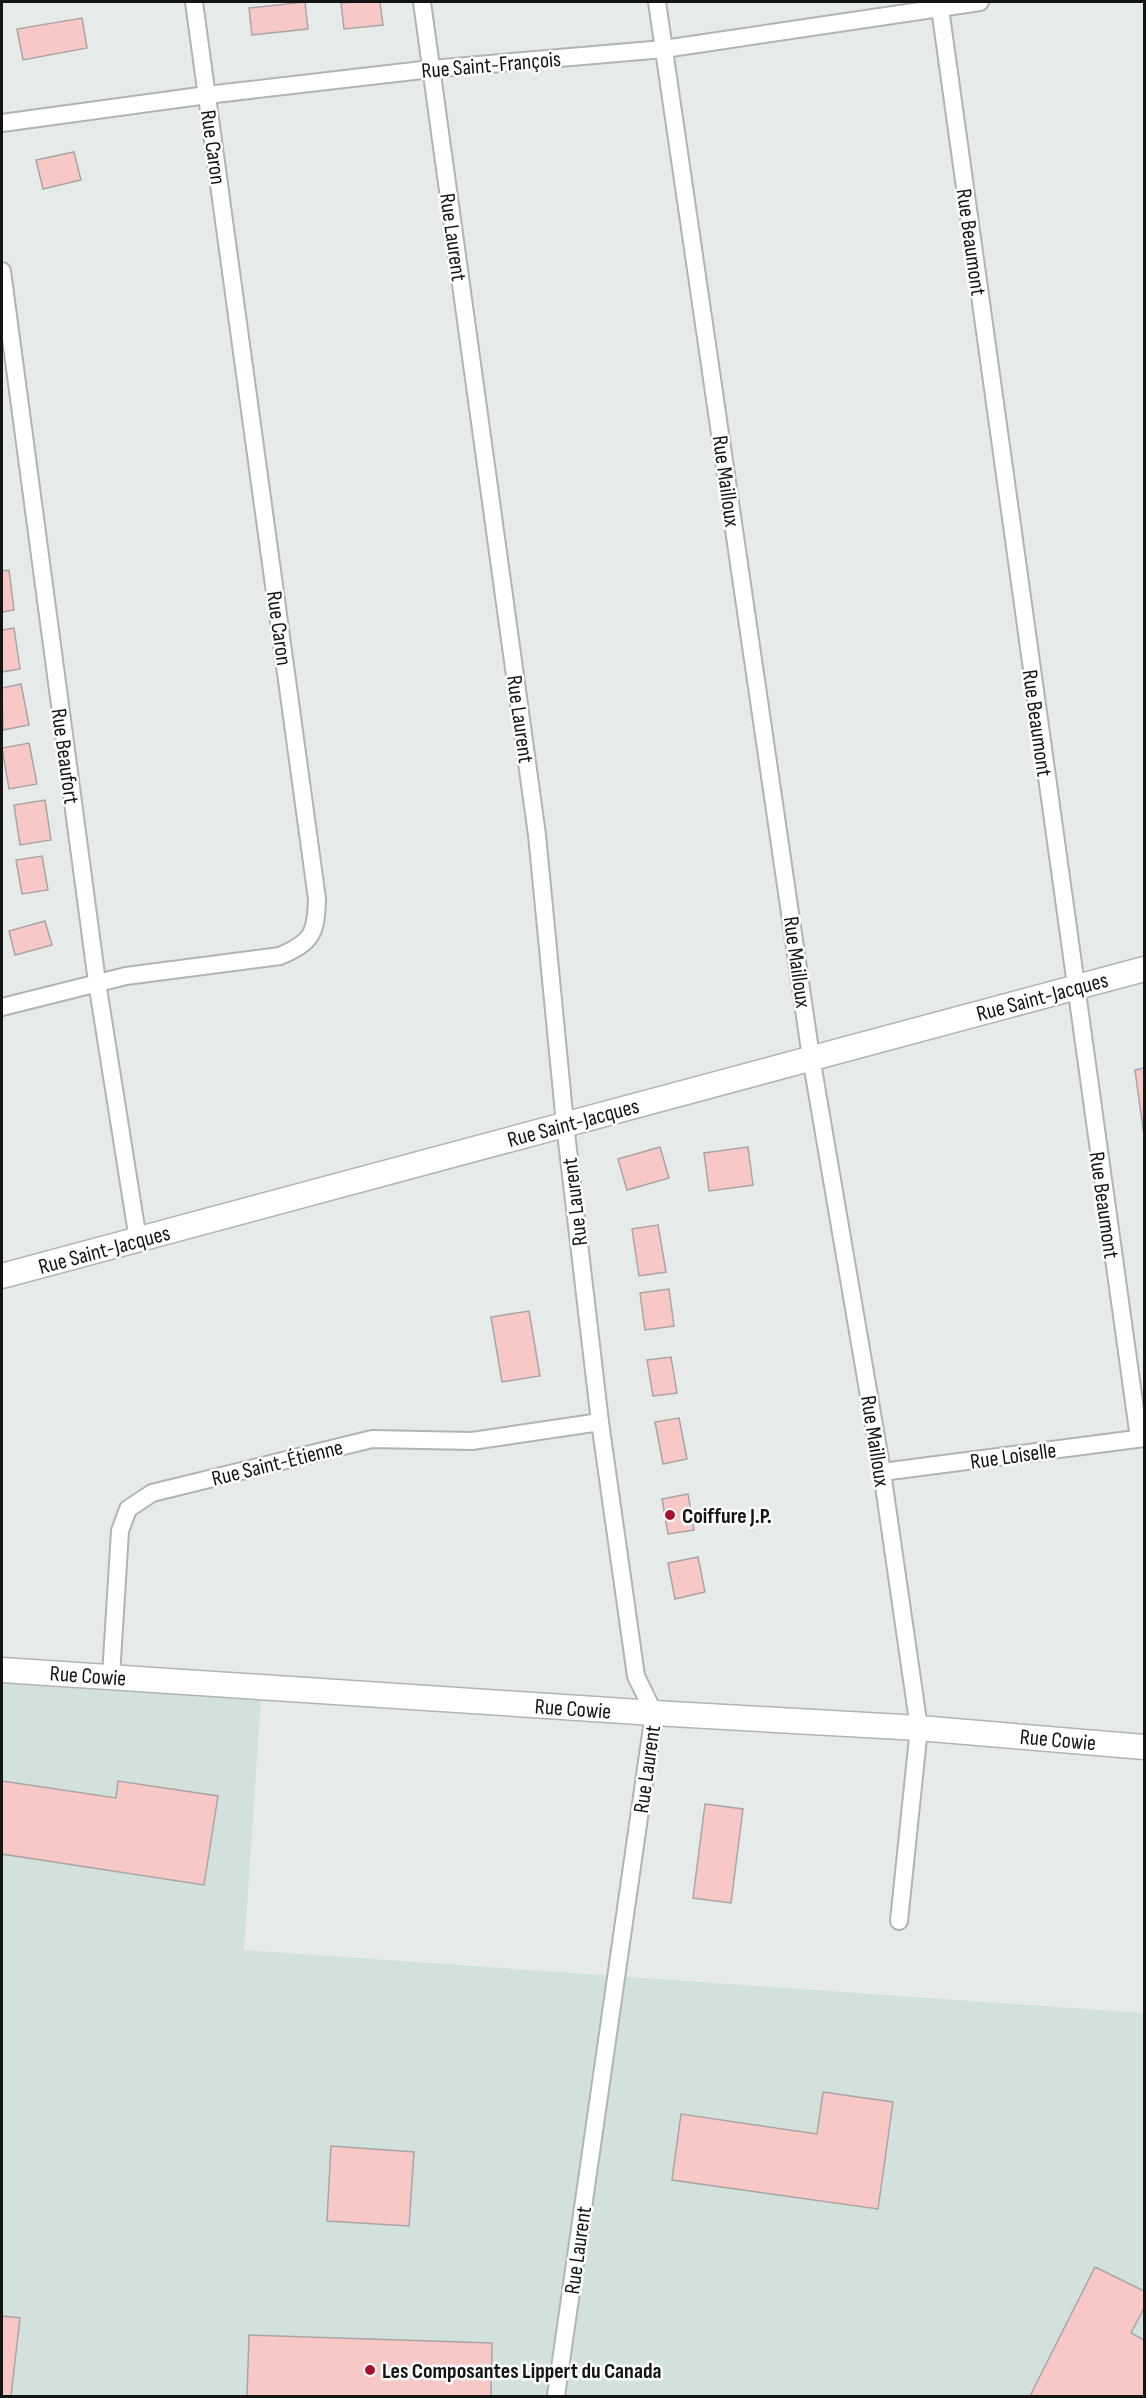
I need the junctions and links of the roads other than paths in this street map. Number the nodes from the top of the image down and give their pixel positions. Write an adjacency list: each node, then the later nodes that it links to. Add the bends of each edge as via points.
1 (194, 2): 8 (street, Rue Caron)
2 (422, 2): 7 (street, Rue Laurent)
3 (657, 2): 6 (street, Rue Mailloux)
4 (980, 2): 5 (street, Rue Saint-François)
5 (940, 8): 6 (street, Rue Saint-François); 13 (street, Rue Beaumont)
6 (664, 49): 7 (street, Rue Saint-François); 15 (street, Rue Mailloux)
7 (431, 69): 8 (street, Rue Saint-François); 16 (street, Rue Laurent, via 537,835)
8 (207, 95): 9 (street, Rue Saint-François); 12 (street, Rue Caron, via 317,900 316,926 302,946 280,956)
9 (2, 123)
10 (2, 271): 12 (street, Rue Beaufort)
11 (1144, 969): 13 (main road, Rue Saint-Jacques)
12 (97, 982): 14 (street, Rue Caron); 17 (street, Rue Beaufort)
13 (1074, 987): 15 (main road, Rue Saint-Jacques); 20 (street, Rue Beaumont)
14 (2, 1007)
15 (812, 1057): 16 (main road, Rue Saint-Jacques); 21 (street, Rue Mailloux)
16 (565, 1124): 17 (main road, Rue Saint-Jacques); 19 (street, Rue Laurent)
17 (138, 1240): 18 (main road, Rue Saint-Jacques)
18 (2, 1276)
19 (600, 1422): 23 (street, Rue Saint-Étienne, via 472,1441 372,1439 152,1493 128,1509 120,1532); 24 (street, Rue Laurent, via 636,1676)
20 (1142, 1438): 21 (street, Rue Loiselle)
21 (882, 1473): 25 (street, Rue Mailloux)
22 (2, 1670): 23 (main road, Rue Cowie)
23 (111, 1676): 24 (main road, Rue Cowie)
24 (654, 1713): 25 (main road, Rue Cowie); 28 (street, Rue Laurent)
25 (919, 1728): 26 (main road, Rue Cowie); 27 (street, Rue Mailloux)
26 (1144, 1747)
27 (899, 1921)
28 (556, 2397)

